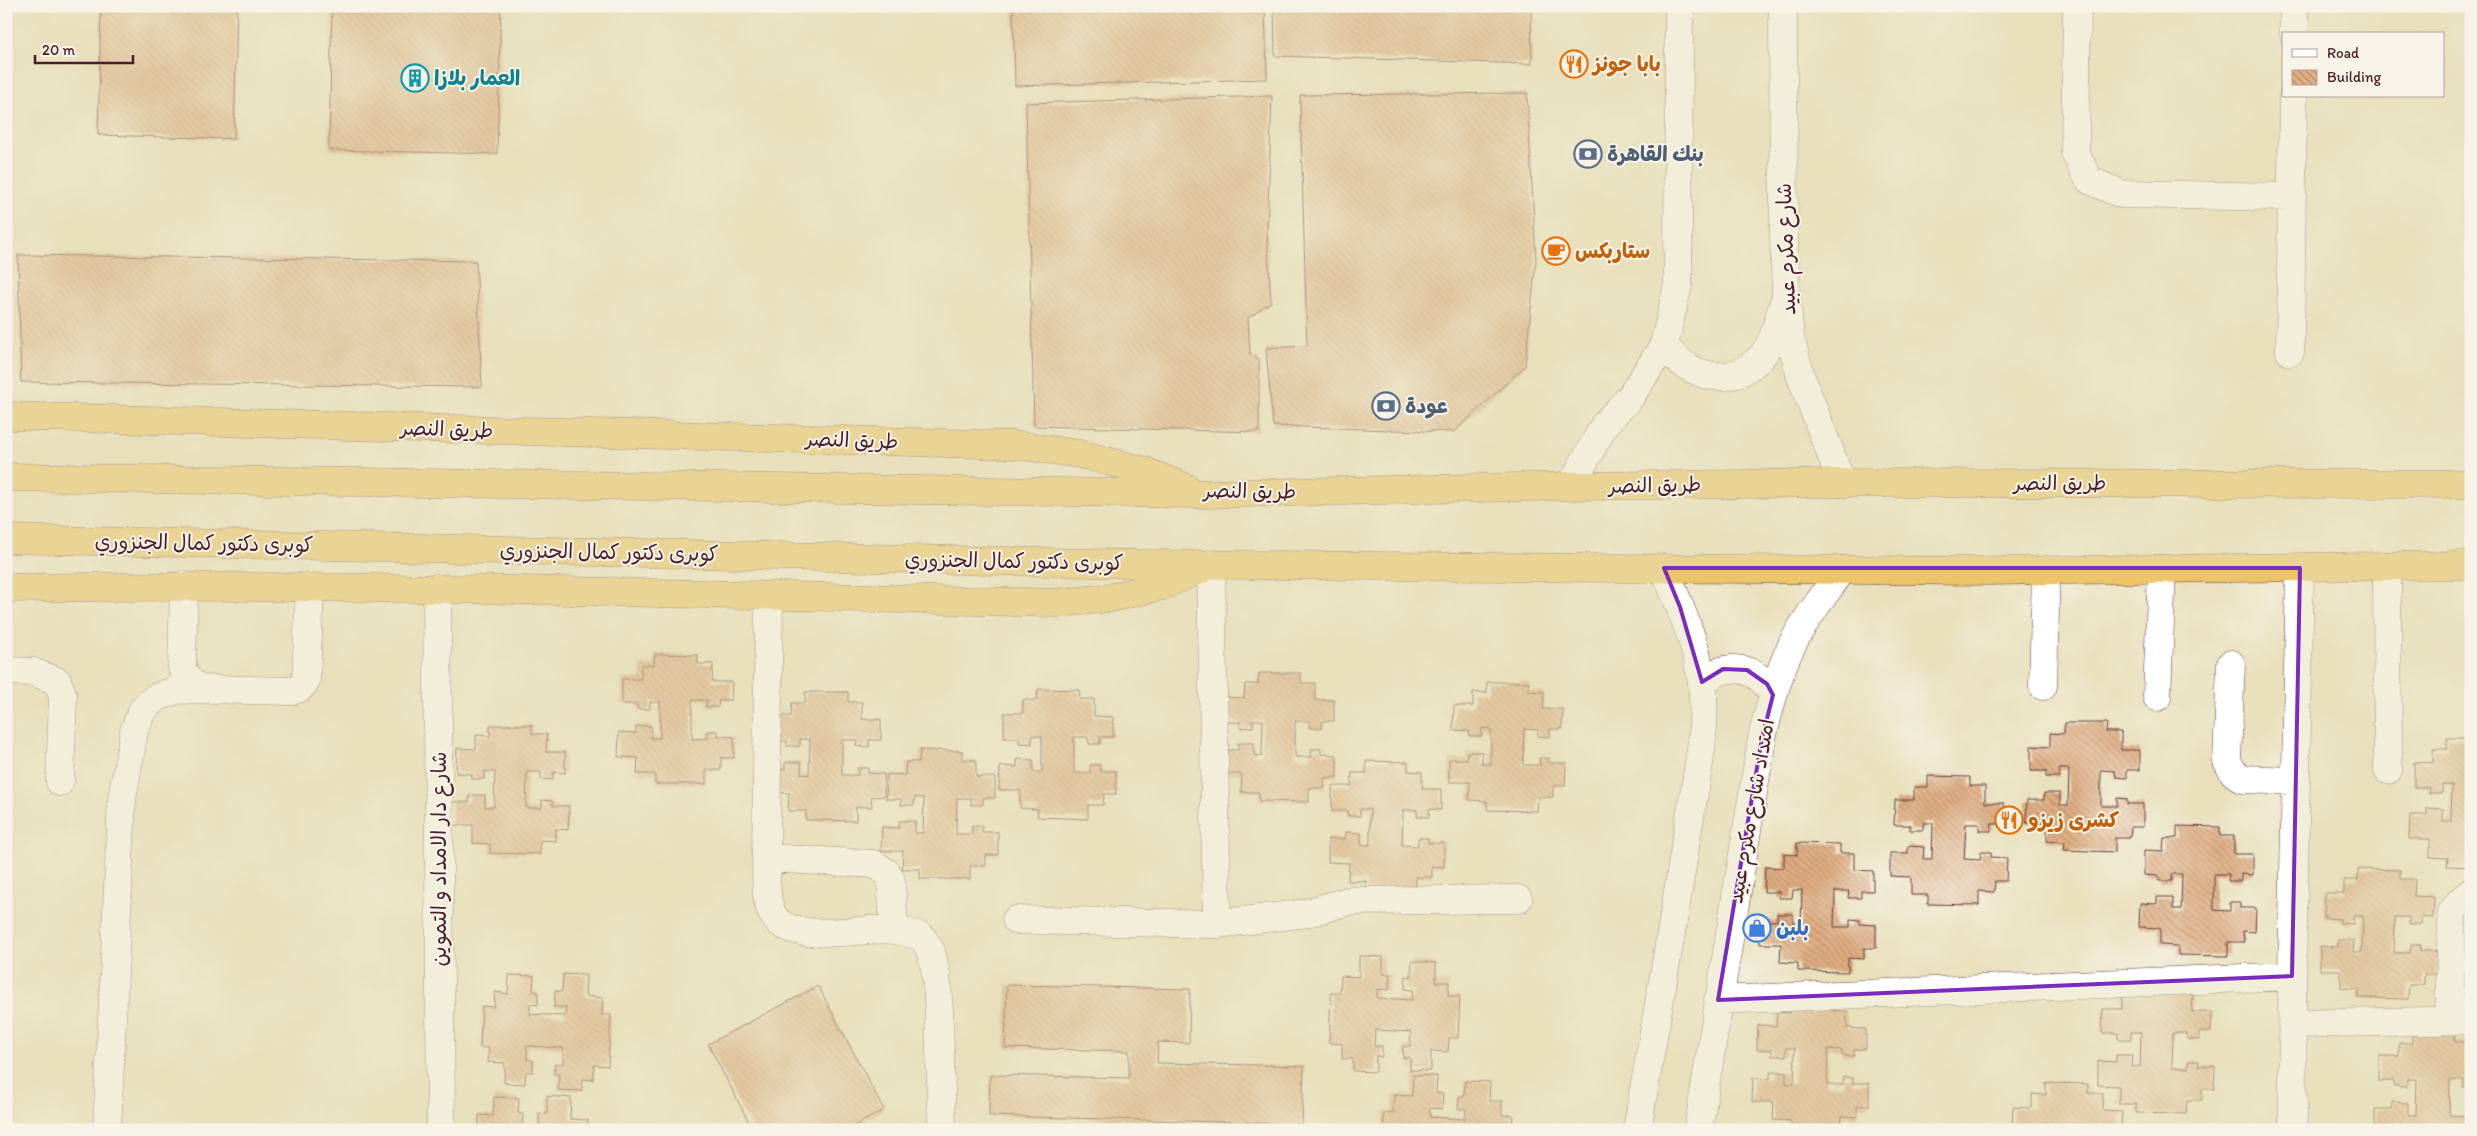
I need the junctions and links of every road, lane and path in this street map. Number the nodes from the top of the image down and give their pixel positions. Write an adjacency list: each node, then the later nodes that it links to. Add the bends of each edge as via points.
1 (1679, 6): 9 (street, via 1678,285)
2 (1783, 6): 8 (street, شارع مكرم عبيد)
3 (2077, 6): 7 (street, via 2075,153 2088,180 2121,194)
4 (2294, 6): 5 (street)
5 (2294, 32)
6 (2293, 98): 7 (street)
7 (2292, 197): 10 (street)
8 (1786, 296): 9 (street, via 1763,355 1743,371 1719,377 1694,372 1673,358); 13 (street, شارع مكرم عبيد, via 1790,337 1801,377)
9 (1664, 345): 15 (street, via 1631,396 1604,424)
10 (2290, 352)
11 (6, 416): 16 (highway, طريق النصر, via 1016,445 1098,458 1142,470)
12 (6, 477): 16 (highway)
13 (1842, 483): 14 (highway, طريق النصر); 15 (highway, طريق النصر)
14 (2471, 484)
15 (1570, 486): 16 (highway, طريق النصر)
16 (1202, 494)
17 (6, 539): 18 (highway, كوبرى دكتور كمال الجنزوري)
18 (1212, 564): 21 (highway); 30 (highway, via 1162,586 1110,598 1057,603); 45 (street)
19 (2471, 565): 20 (highway)
20 (2387, 566): 22 (highway); 38 (street)
21 (1664, 568): 24 (highway); 33 (street, via 1689,631)
22 (2300, 568): 23 (highway); 39 (street)
23 (2162, 569): 25 (highway); 37 (street)
24 (1842, 570): 25 (highway); 36 (street, امتداد شارع مكرم عبيد, via 1791,646)
25 (2046, 570): 34 (street)
26 (184, 585): 27 (highway); 28 (highway); 35 (street, via 182,668 186,677)
27 (310, 586): 29 (highway); 35 (street, via 306,681 300,688)
28 (6, 588)
29 (438, 588): 30 (highway); 52 (street, شارع دار الامداد و التموين)
30 (769, 596): 41 (street)
31 (2231, 664): 39 (street, via 2229,767 2243,779)
32 (6, 671): 40 (street, via 33,672 57,681 63,696)
33 (1702, 682): 36 (street, via 1723,669 1747,670 1767,684); 54 (street, via 1703,730 1678,897)
34 (2043, 686)
35 (201, 689): 51 (street, via 176,690 155,698 142,711 134,731 122,799)
36 (1773, 696): 48 (street, امتداد شارع مكرم عبيد, via 1762,738)
37 (2157, 697)
38 (2388, 770)
39 (2296, 781): 47 (street)
40 (60, 782)
41 (766, 858): 46 (street, via 874,864 891,880); 46 (street, via 768,899 773,916 787,928 815,932)
42 (2471, 892): 49 (street, via 2452,912)
43 (1518, 899): 45 (street, via 1348,901 1307,913)
44 (1016, 920): 45 (street)
45 (1217, 924)
46 (894, 930): 53 (street, via 922,936 935,966)
47 (2292, 976): 48 (street); 50 (street)
48 (1718, 1000): 55 (street, امتداد شارع مكرم عبيد)
49 (2460, 1020): 50 (street)
50 (2292, 1024): 56 (street)
51 (106, 1130)
52 (441, 1130)
53 (942, 1130)
54 (1637, 1130)
55 (1698, 1130)
56 (2293, 1130)

